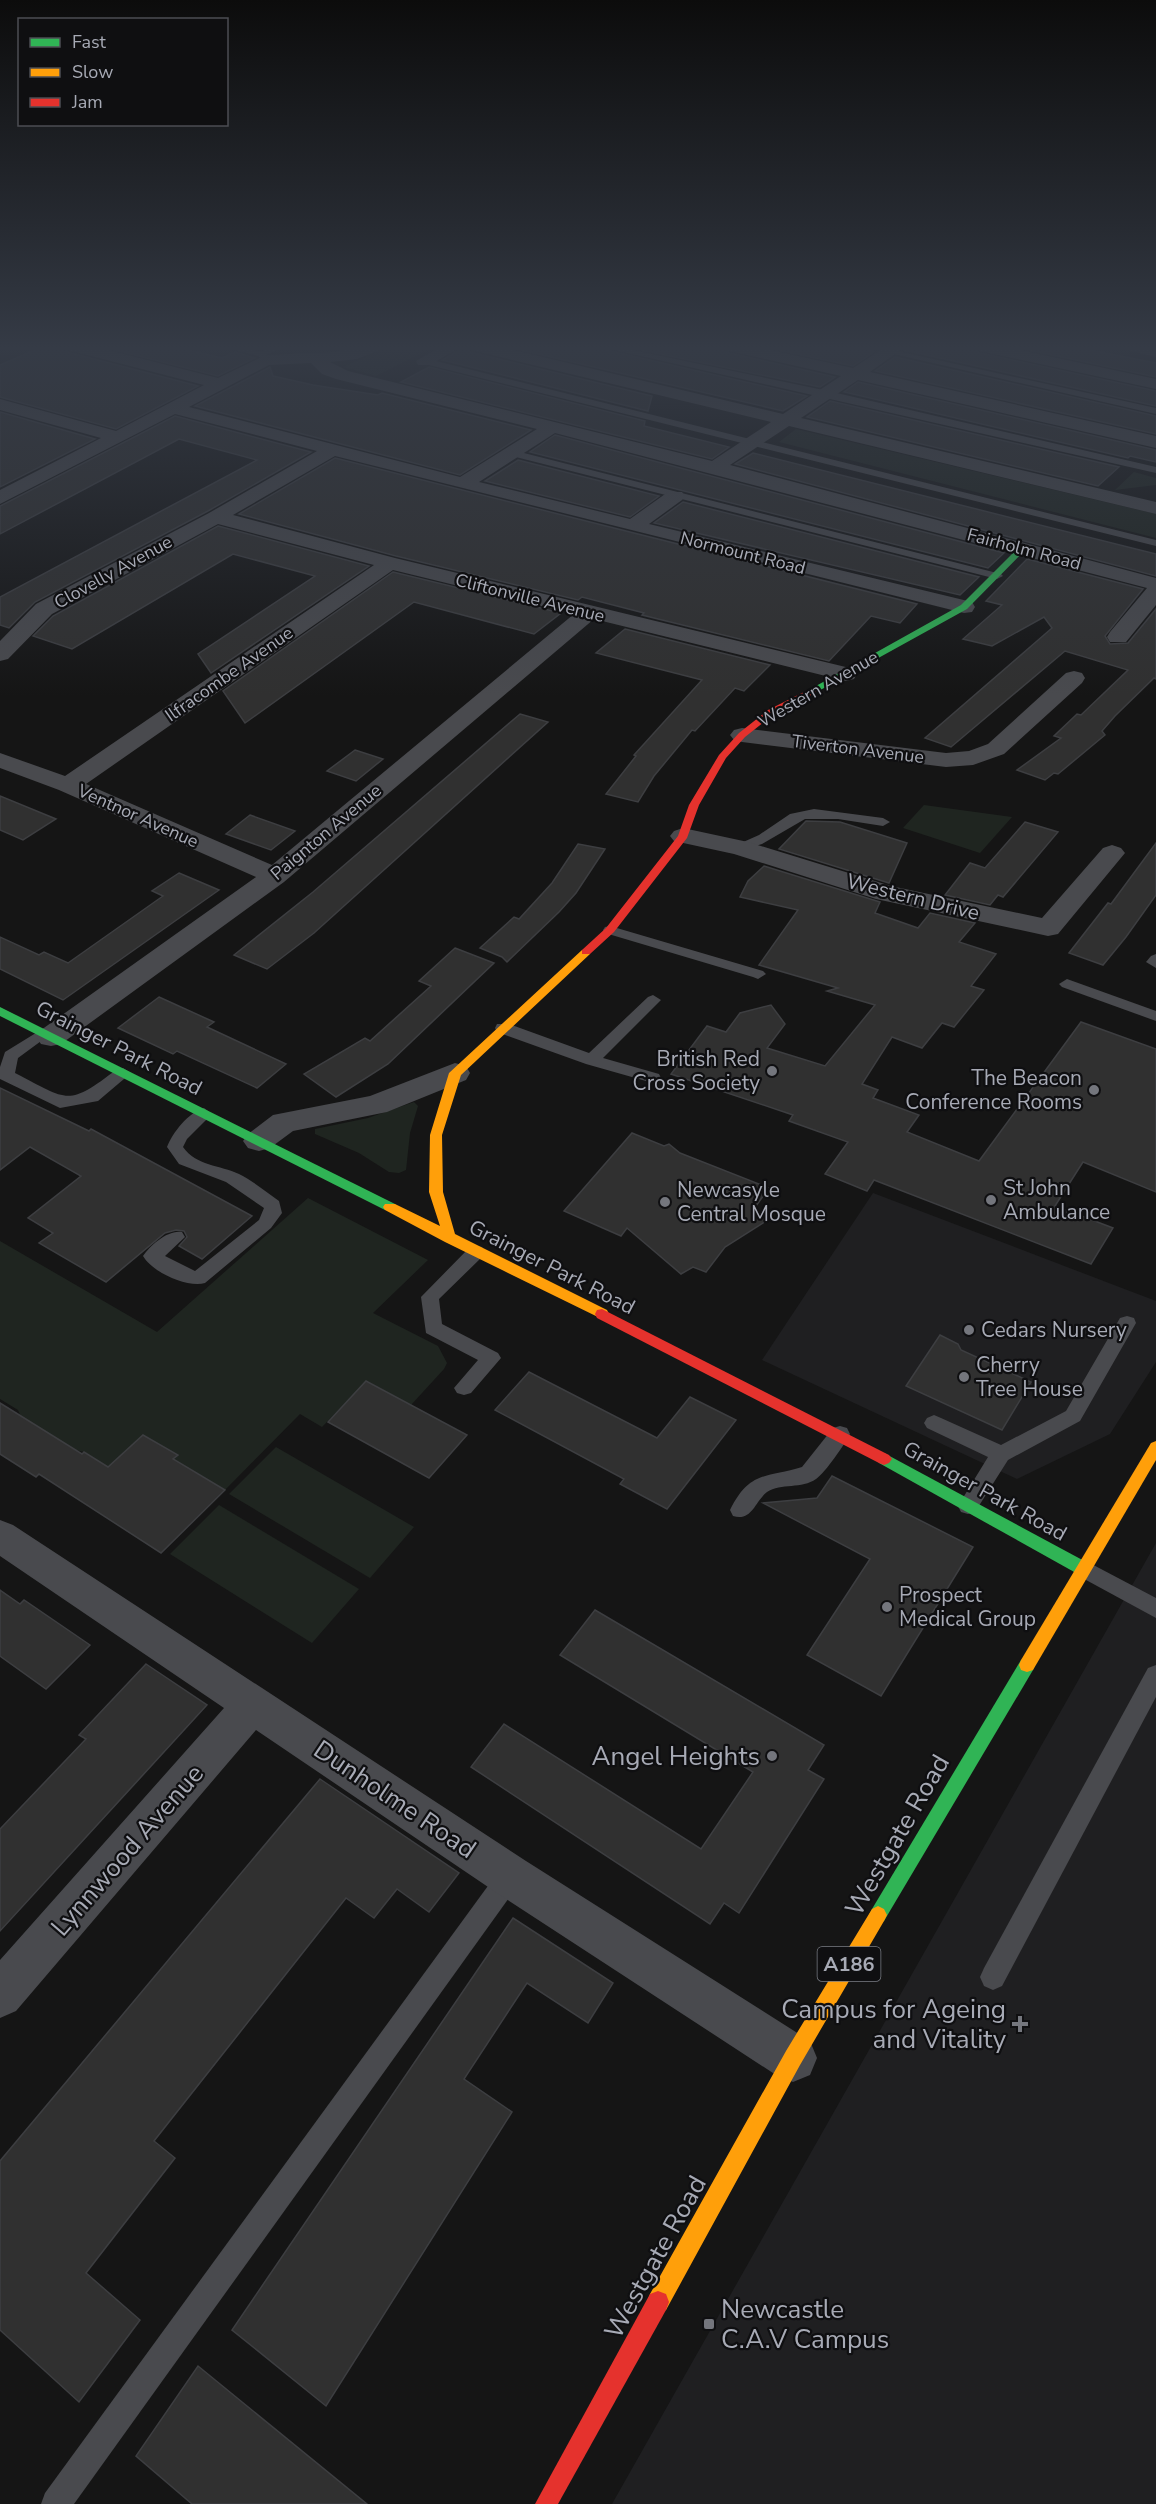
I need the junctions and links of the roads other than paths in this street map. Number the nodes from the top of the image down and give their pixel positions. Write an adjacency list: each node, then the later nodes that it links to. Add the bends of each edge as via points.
1 (68, 463): 15 (street)
2 (310, 463): 17 (street, Clovelly Avenue)
3 (378, 463): 13 (street, Normount Road)
4 (496, 463): 13 (street)
5 (549, 463): 14 (lane)
6 (699, 463): 11 (street, Fairholm Road)
7 (722, 463): 11 (street)
8 (835, 463): 19 (lane)
9 (970, 463): 16 (street)
10 (1125, 463): 12 (lane)
11 (715, 467): 20 (street, Fairholm Road)
12 (1156, 470)
13 (463, 484): 18 (street, Normount Road)
14 (675, 496): 18 (street); 22 (lane)
15 (1, 497)
16 (1156, 508)
17 (216, 517): 21 (street, Cliftonville Avenue); 28 (street, Clovelly Avenue, via 44,609)
18 (633, 526): 25 (street, Normount Road)
19 (1156, 543)
20 (1022, 549): 22 (street, Western Avenue); 23 (street, Fairholm Road)
21 (390, 563): 26 (street, Cliftonville Avenue); 33 (street, Ilfracombe Avenue)
22 (997, 576): 25 (street, Western Avenue)
23 (1156, 584)
24 (1156, 591): 27 (street)
25 (964, 607): 29 (street, Western Avenue)
26 (590, 612): 29 (street, Cliftonville Avenue); 38 (street, Paignton Avenue)
27 (1118, 637)
28 (0, 654)
29 (846, 674): 31 (street, Western Avenue, via 771,712)
30 (1074, 678): 31 (street, Tiverton Avenue, via 977,763)
31 (742, 735): 35 (street, Western Avenue, via 722,757 694,805)
32 (0, 760): 33 (street, Ventnor Avenue)
33 (68, 785): 38 (street, Ventnor Avenue)
34 (883, 822): 36 (lane, via 808,813 795,817 759,843)
35 (683, 836): 36 (street, Western Drive); 39 (street, Western Avenue)
36 (738, 847): 37 (street, Western Drive, via 885,893 1048,928)
37 (1112, 853)
38 (274, 876): 46 (street, Paignton Avenue)
39 (610, 930): 40 (lane); 45 (street, Western Avenue)
40 (758, 974)
41 (1067, 984): 44 (lane)
42 (653, 1000): 47 (lane)
43 (0, 1011): 46 (street, Grainger Park Road)
44 (1156, 1016)
45 (503, 1028): 47 (lane); 49 (street, Western Avenue)
46 (47, 1035): 48 (street, Grainger Park Road); 48 (lane, via 11,1056 6,1075 60,1103 92,1097)
47 (592, 1060): 50 (lane)
48 (123, 1073): 51 (street, Grainger Park Road)
49 (455, 1073): 52 (street, Western Avenue, via 376,1105 284,1122); 54 (street, Western Avenue, via 436,1135 436,1192)
50 (653, 1078)
51 (204, 1114): 52 (street, Grainger Park Road); 53 (lane, via 180,1136 175,1147 178,1155 231,1178 273,1205 273,1213 199,1278 189,1278 152,1256)
52 (259, 1141): 54 (street, Grainger Park Road)
53 (176, 1237)
54 (450, 1239): 55 (street, Grainger Park Road)
55 (476, 1252): 57 (lane, via 430,1297 433,1328 491,1358); 59 (street, Grainger Park Road)
56 (1127, 1323): 61 (lane, via 1073,1416)
57 (464, 1388)
58 (934, 1423): 61 (lane)
59 (840, 1434): 62 (street, Grainger Park Road); 63 (lane, via 809,1473 759,1487)
60 (1156, 1446): 65 (street, Westgate Road / A186)
61 (1000, 1454): 62 (lane)
62 (968, 1506): 65 (street, Grainger Park Road)
63 (740, 1510)
64 (0, 1536): 68 (street, Dunholme Road)
65 (1082, 1568): 66 (lane); 72 (street, Westgate Road / A186)
66 (1156, 1609)
67 (1156, 1675): 70 (lane)
68 (253, 1704): 69 (street, Dunholme Road); 71 (street, Lynnwood Avenue)
69 (510, 1876): 72 (street, Dunholme Road); 74 (lane)
70 (993, 1977)
71 (0, 1995)
72 (793, 2058): 73 (street, Westgate Road / A186)
73 (559, 2499)
74 (56, 2504)

